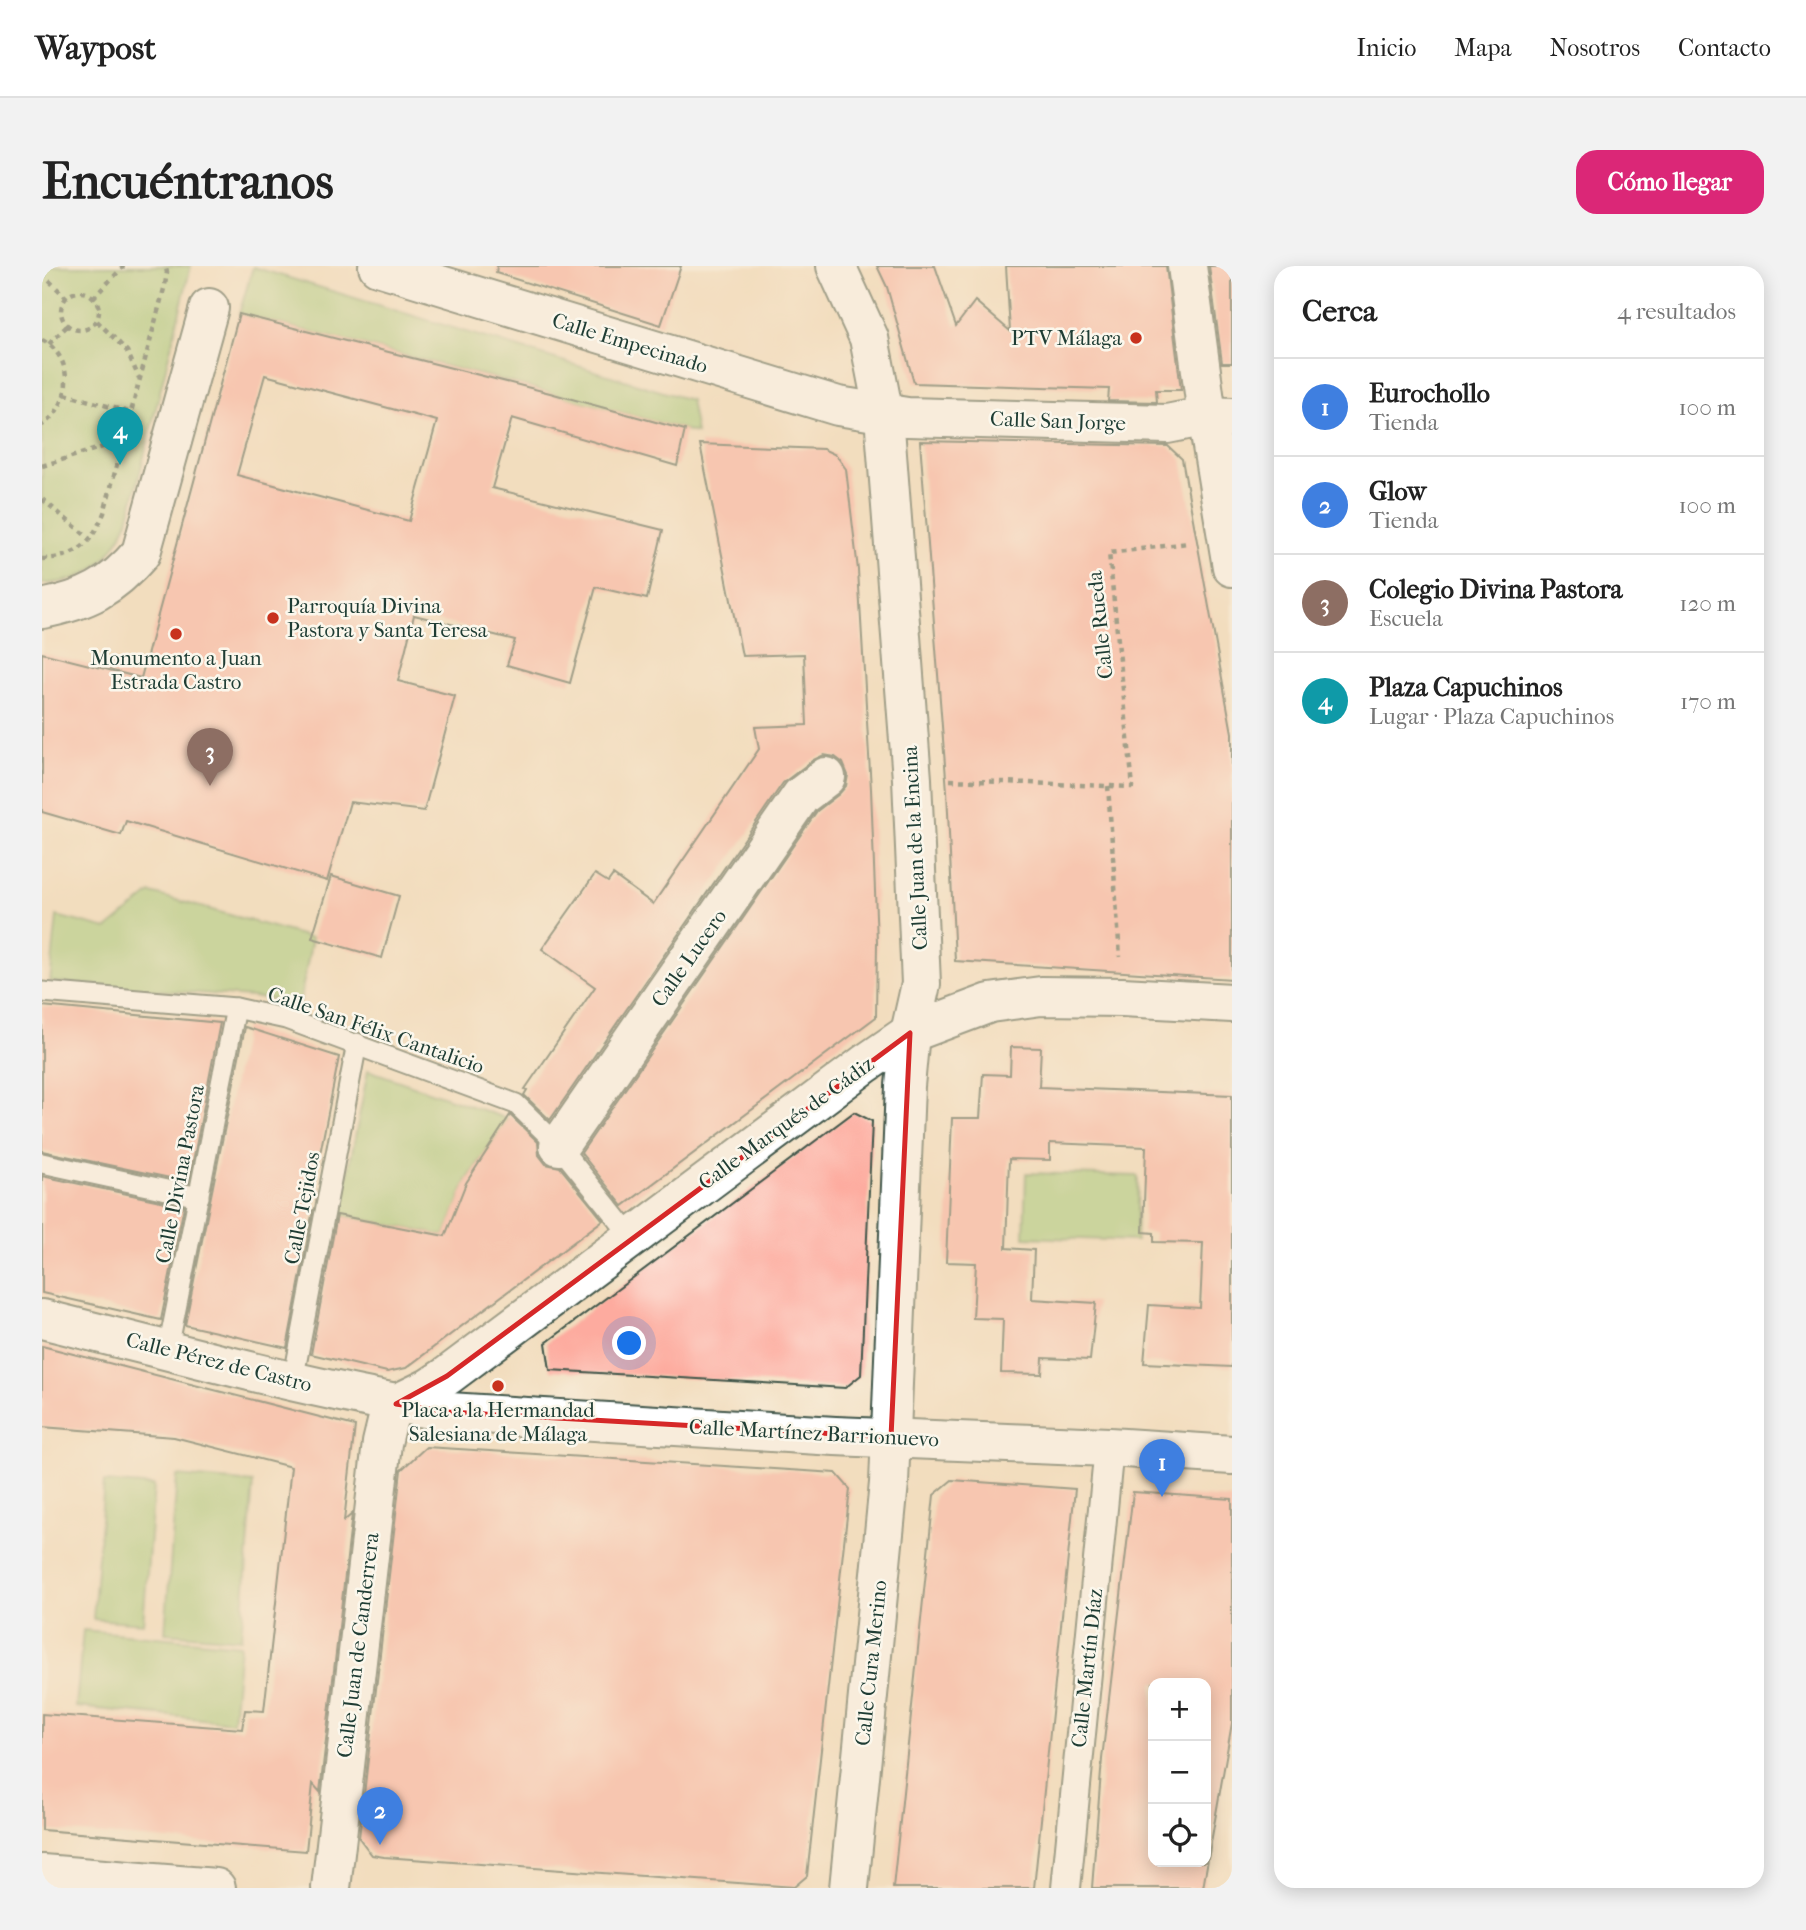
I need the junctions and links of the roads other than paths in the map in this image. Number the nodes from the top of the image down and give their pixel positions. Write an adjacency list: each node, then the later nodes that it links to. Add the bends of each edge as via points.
1 (836, 266): 5 (street, Calle Juan de la Encina, via 869,338)
2 (1187, 266): 6 (street)
3 (383, 267): 5 (street, Calle Empecinado, via 838,406)
4 (209, 308): 8 (street, via 141,553 103,588 74,603)
5 (884, 415): 6 (street, Calle San Jorge, via 1167,424); 13 (street, Calle Juan de la Encina, via 912,779 920,954 921,984)
6 (1219, 417): 7 (street)
7 (1230, 553)
8 (42, 609)
9 (826, 777): 15 (street, Calle Lucero, via 801,796)
10 (42, 992): 12 (lane, Calle San Félix Cantalicio)
11 (1232, 1003): 13 (street, Calle Marqués de Cádiz, via 1041,996 990,1003)
12 (236, 1008): 14 (lane, Calle San Félix Cantalicio, via 286,1019); 17 (lane, Calle Divina Pastora)
13 (911, 1034): 18 (street, Calle Marqués de Cádiz); 23 (street, Calle Juan de la Encina, via 904,1100)
14 (357, 1044): 15 (lane, Calle San Félix Cantalicio, via 516,1104); 21 (lane, Calle Tejidos)
15 (559, 1146): 18 (lane, Calle San Félix Cantalicio)
16 (42, 1163): 17 (lane)
17 (199, 1197): 20 (lane, Calle Divina Pastora)
18 (632, 1237): 22 (street, Calle Marqués de Cádiz, via 447,1376)
19 (42, 1319): 20 (street, Calle Pérez de Castro)
20 (168, 1349): 21 (street, Calle Pérez de Castro)
21 (293, 1381): 22 (street, Calle Pérez de Castro)
22 (396, 1404): 23 (street, Calle Martínez Barrionuevo, via 449,1412); 28 (street, Calle Juan de Canderrera, via 382,1443)
23 (891, 1437): 24 (street, Calle Martínez Barrionuevo); 29 (street, Calle Cura Merino)
24 (1108, 1447): 25 (street, Calle Martínez Barrionuevo); 30 (street, Calle Martín Díaz)
25 (1232, 1455)
26 (42, 1874): 27 (street)
27 (216, 1888)
28 (331, 1888)
29 (849, 1888)
30 (1066, 1888)

